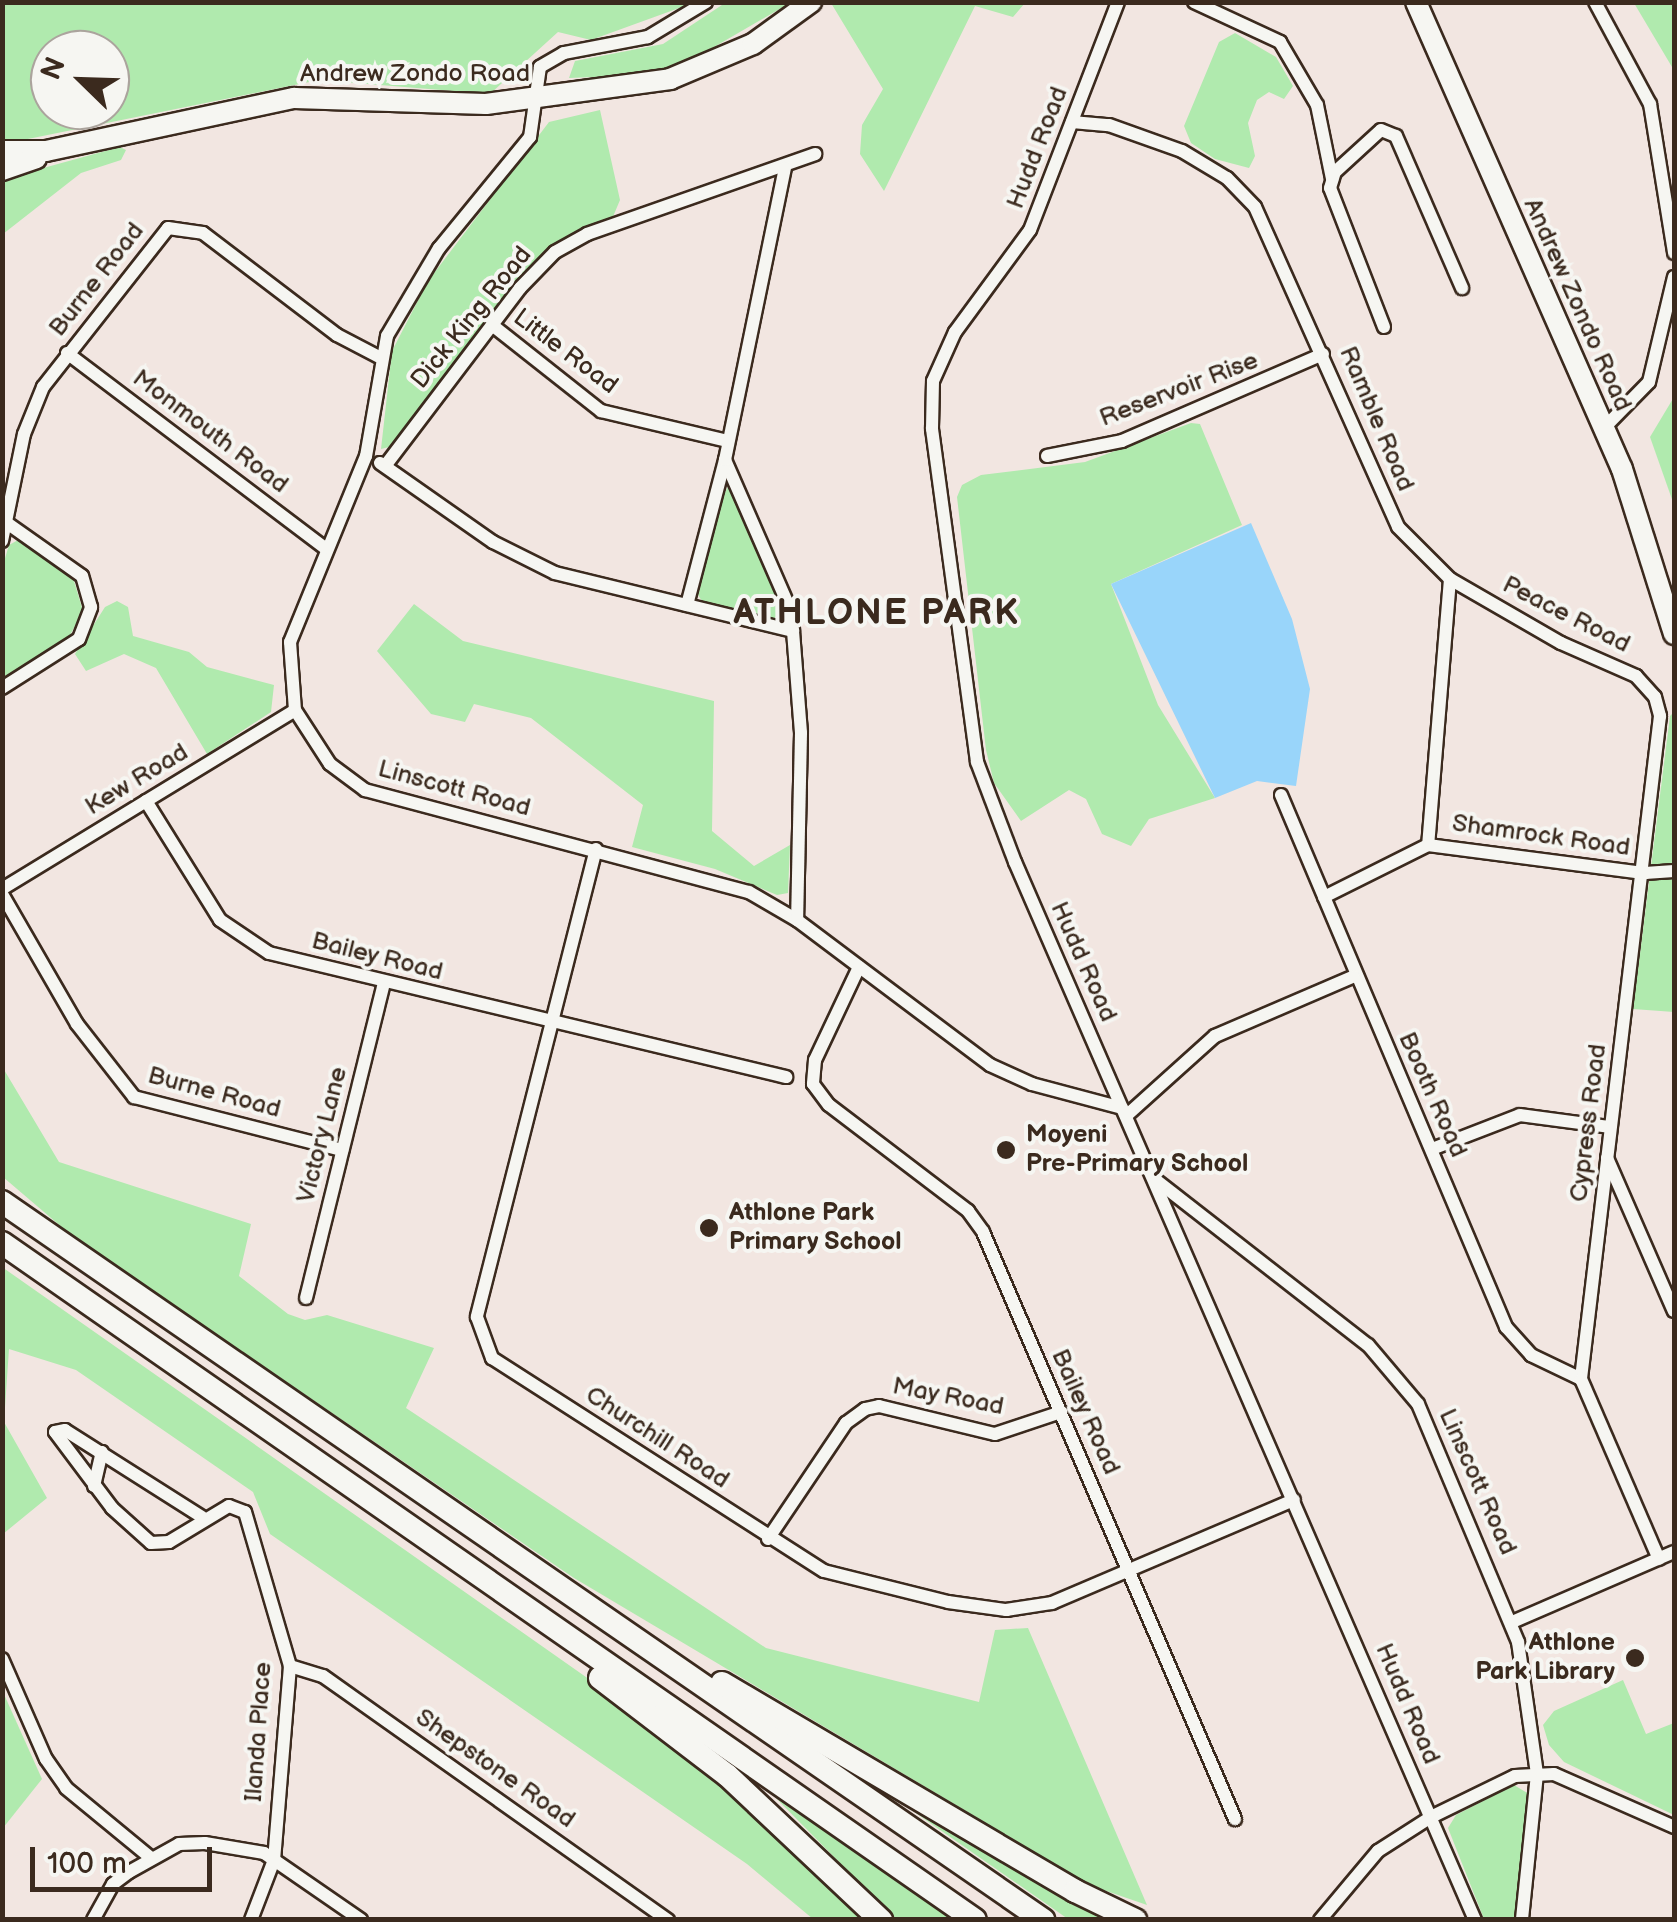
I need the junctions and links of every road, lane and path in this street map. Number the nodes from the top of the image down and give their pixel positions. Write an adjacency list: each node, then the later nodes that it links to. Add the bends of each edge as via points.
1 (706, 2): 7 (street, Linscott Road, via 648,37 550,57 534,80)
2 (811, 2): 7 (main road, Andrew Zondo Road, via 753,44 694,72)
3 (1118, 2): 8 (street, Hudd Road)
4 (1194, 2): 14 (street, via 1280,42 1316,105)
5 (1416, 2): 23 (main road, Andrew Zondo Road)
6 (1595, 2): 15 (street, via 1650,104)
7 (535, 100): 9 (main road, Andrew Zondo Road, via 294,98); 22 (street, Linscott Road, via 530,137 439,248)
8 (1072, 122): 21 (street, Ramble Road, via 1153,138 1243,192 1266,224); 53 (street, Hudd Road, via 1020,248 940,357 930,403 981,777)
9 (46, 151): 10 (main road, Andrew Zondo Road); 13 (main road)
10 (2, 152)
11 (815, 154): 12 (street, Dick King Road)
12 (786, 168): 18 (street, Dick King Road, via 570,242 536,269); 24 (street)
13 (2, 170)
14 (1332, 179): 17 (street, via 1380,130 1392,131); 19 (street)
15 (1674, 253)
16 (1674, 277): 23 (street, via 1649,382)
17 (1462, 288)
18 (492, 326): 24 (street, Little Road, via 600,411); 28 (street, Dick King Road)
19 (1384, 327)
20 (67, 353): 22 (street, Burne Road, via 158,234 178,226 203,233 338,335); 29 (street, Burne Road, via 30,411); 31 (street, Monmouth Road)
21 (1323, 354): 26 (street, Reservoir Rise, via 1122,441); 32 (street, Ramble Road, via 1398,527)
22 (379, 357): 25 (street, Linscott Road)
23 (1604, 428): 35 (main road, Andrew Zondo Road, via 1654,557)
24 (728, 441): 27 (street)
25 (366, 456): 28 (street); 31 (street, Linscott Road)
26 (1047, 456)
27 (725, 460): 33 (street); 34 (street, via 787,602)
28 (385, 466): 33 (street, via 494,542 555,573)
29 (7, 523): 30 (street, Burne Road); 36 (street, via 82,576 90,607 78,639)
30 (2, 540)
31 (325, 548): 38 (street, Linscott Road, via 290,642)
32 (1450, 579): 37 (street, Peace Road, via 1545,635 1636,676); 41 (street)
33 (686, 605): 34 (street)
34 (792, 631): 47 (street, via 801,733)
35 (1674, 634)
36 (2, 688)
37 (1656, 698): 44 (street, Cypress Road, via 1660,736)
38 (296, 710): 40 (street, Kew Road); 42 (street, Linscott Road, via 330,764 365,790)
39 (1281, 795): 46 (street, Booth Road)
40 (146, 801): 45 (street, Kew Road); 50 (street, Bailey Road, via 236,935 269,953)
41 (1428, 845): 44 (street, Shamrock Road); 46 (street, Shamrock Road)
42 (596, 849): 47 (street, Linscott Road, via 728,884); 51 (street, Churchill Road)
43 (1674, 870): 44 (street)
44 (1644, 873): 54 (street, Cypress Road)
45 (2, 891): 56 (street, Burne Road, via 77,1024 134,1097)
46 (1324, 897): 49 (street, Booth Road)
47 (797, 920): 48 (street, Linscott Road)
48 (859, 968): 53 (street, Linscott Road, via 990,1066); 64 (street, Bailey Road, via 815,1060 813,1084 829,1105 976,1220)
49 (1354, 976): 53 (street, via 1215,1036); 55 (street, Booth Road)
50 (384, 983): 51 (street, Bailey Road); 56 (street, Victory Lane)
51 (552, 1022): 52 (street, Bailey Road); 69 (street, Churchill Road, via 477,1317 482,1342 510,1372)
52 (786, 1077)
53 (1124, 1112): 58 (street, Hudd Road)
54 (1610, 1126): 55 (street, via 1520,1115); 57 (street, Cypress Road)
55 (1432, 1148): 63 (street, Booth Road, via 1506,1326 1531,1354)
56 (342, 1150): 61 (street, Victory Lane)
57 (1606, 1155): 62 (street); 63 (street, Cypress Road)
58 (1156, 1179): 67 (street, Hudd Road); 75 (street, Linscott Road, via 1356,1334 1405,1383)
59 (2, 1202): 73 (highway)
60 (2, 1243): 74 (highway)
61 (306, 1298)
62 (1674, 1311)
63 (1581, 1379): 71 (street)
64 (1061, 1412): 69 (street, May Road, via 995,1434 879,1406 865,1409 846,1423); 72 (street, Bailey Road)
65 (102, 1452): 66 (street); 66 (street, via 66,1430 56,1432); 68 (street)
66 (94, 1486): 68 (street, via 150,1544 169,1542)
67 (1294, 1500): 72 (street, Churchill Road); 79 (street, Hudd Road)
68 (202, 1516): 77 (street, Ilanda Place, via 240,1508)
69 (768, 1539): 72 (street, Churchill Road, via 858,1582 1006,1610 1052,1603)
70 (1674, 1552): 71 (street)
71 (1659, 1559): 75 (street)
72 (1130, 1572): 80 (street, Bailey Road)
73 (584, 1605): 90 (highway); 91 (highway, via 1075,1892)
74 (530, 1611): 88 (highway, via 547,1638 727,1774); 89 (highway)
75 (1512, 1622): 78 (street, Linscott Road)
76 (2, 1660): 82 (street, via 66,1788)
77 (290, 1666): 83 (street, Ilanda Place); 87 (street, Shepstone Road, via 323,1676)
78 (1537, 1774): 79 (street, via 1502,1781); 81 (street, via 1576,1782); 94 (street, Linscott Road)
79 (1430, 1817): 92 (street, via 1363,1864); 93 (street, Hudd Road)
80 (1235, 1820)
81 (1674, 1827)
82 (151, 1858): 83 (street, via 179,1844 227,1844); 84 (street, via 113,1884)
83 (274, 1860): 85 (street, Ilanda Place); 86 (street)
84 (93, 1920)
85 (251, 1920)
86 (361, 1920)
87 (668, 1920)
88 (882, 1920)
89 (976, 1920)
90 (1043, 1920)
91 (1135, 1920)
92 (1320, 1920)
93 (1475, 1920)
94 (1522, 1920)

